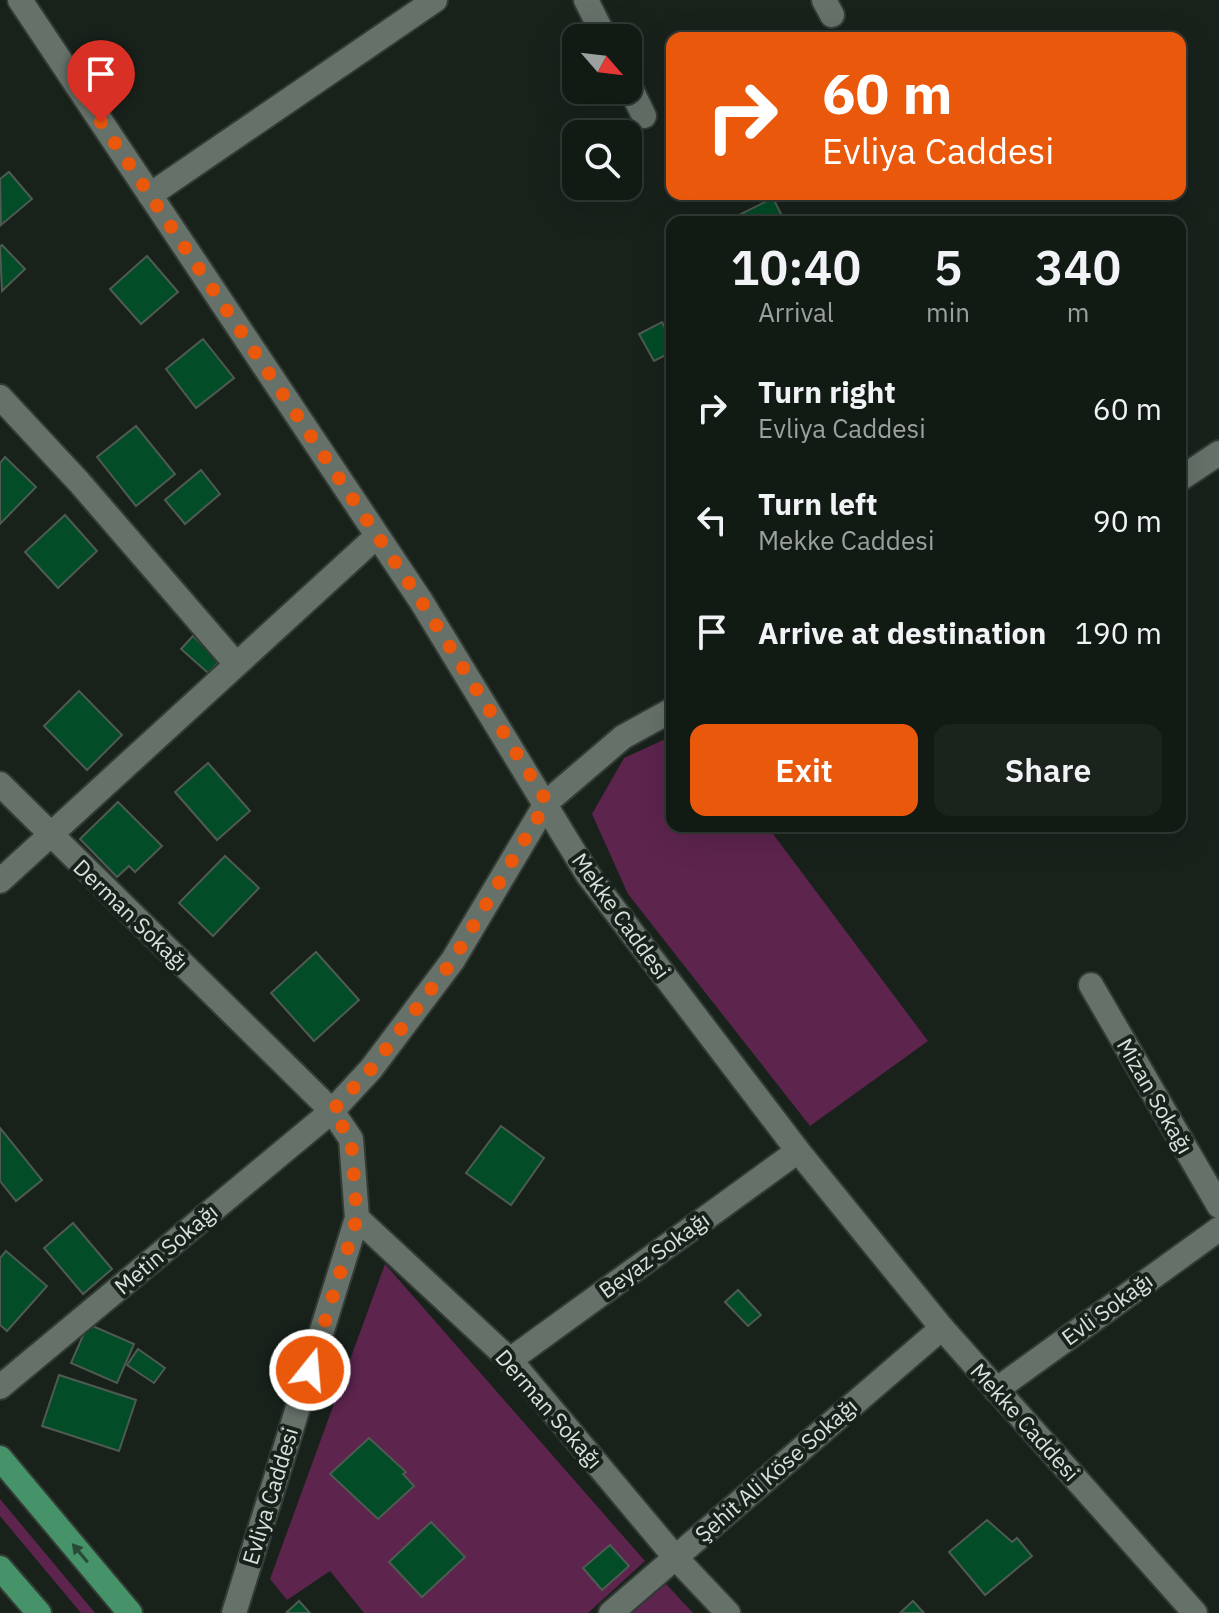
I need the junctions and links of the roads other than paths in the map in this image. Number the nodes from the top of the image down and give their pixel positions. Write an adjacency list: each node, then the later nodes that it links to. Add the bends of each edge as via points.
1 (20, 0): 7 (street, Mekke Caddesi)
2 (435, 0): 7 (street)
3 (586, 0): 4 (street)
4 (598, 24)
5 (638, 104): 6 (street)
6 (644, 116)
7 (150, 195): 11 (street, Mekke Caddesi)
8 (0, 397): 12 (street)
9 (1216, 460): 10 (street)
10 (1186, 476)
11 (377, 536): 12 (street); 15 (street, Mekke Caddesi)
12 (236, 664): 16 (street)
13 (666, 713): 15 (street, via 623,737)
14 (0, 784): 16 (street, Derman Sokağı)
15 (547, 802): 19 (street, via 453,960 371,1069); 20 (street, Mekke Caddesi, via 588,875)
16 (48, 835): 17 (street); 19 (street, Derman Sokağı)
17 (0, 881)
18 (1091, 985): 21 (street, Mizan Sokağı)
19 (332, 1111): 22 (street, Evliya Caddesi, via 351,1139); 26 (street, Metin Sokağı)
20 (798, 1151): 24 (street, Mekke Caddesi); 25 (street, Beyaz Sokağı)
21 (1219, 1206)
22 (357, 1218): 25 (street, Derman Sokağı); 33 (street, Evliya Caddesi)
23 (1219, 1229): 27 (street, Evli Sokağı)
24 (942, 1328): 27 (street, Mekke Caddesi); 29 (street, Şehit Ali Köse Sokağı)
25 (510, 1360): 29 (street, Derman Sokağı)
26 (0, 1387)
27 (996, 1390): 36 (street, Mekke Caddesi)
28 (0, 1458): 32 (main road, one-way to 28)
29 (675, 1557): 34 (street, Şehit Ali Köse Sokağı); 35 (street, Derman Sokağı)
30 (0, 1568): 31 (main road)
31 (39, 1613)
32 (130, 1613)
33 (234, 1613)
34 (611, 1613)
35 (728, 1613)
36 (1195, 1613)

